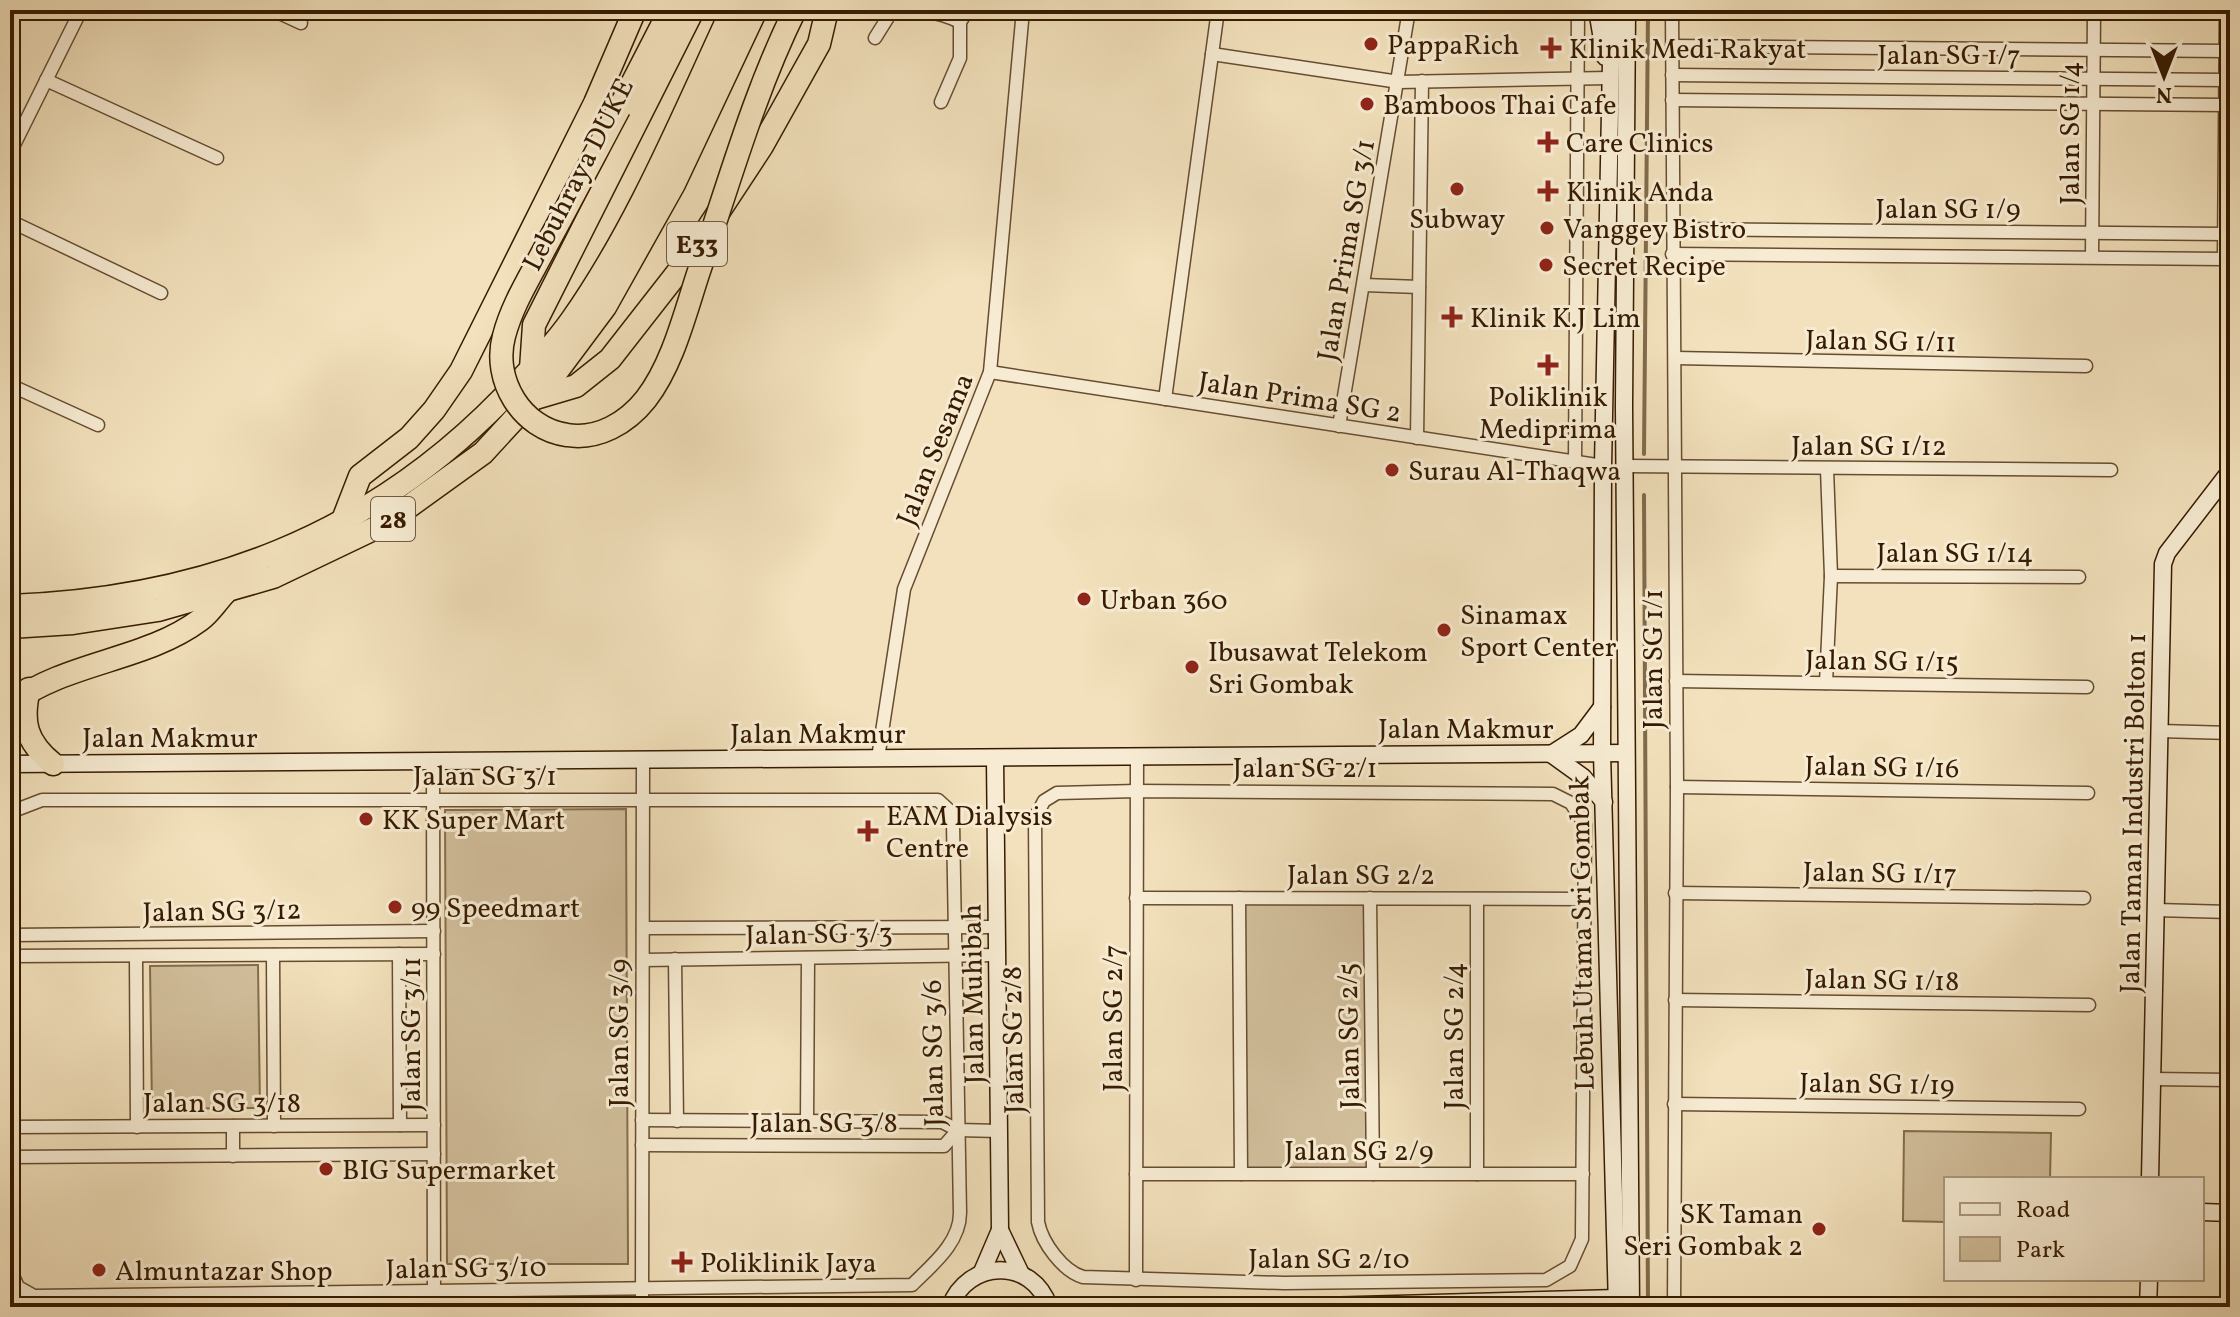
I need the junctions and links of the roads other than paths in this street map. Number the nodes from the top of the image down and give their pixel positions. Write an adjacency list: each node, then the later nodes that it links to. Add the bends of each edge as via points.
1 (81, 10): 35 (street)
2 (273, 10): 24 (street)
3 (635, 10): 75 (highway, via 595,103 461,371 409,438 360,476)
4 (670, 10): 8 (highway, bridge, via 503,337 504,377 522,414 557,434 598,433 633,413 648,397 686,309 756,100)
5 (693, 10): 60 (highway, Lebuhraya DUKE, via 534,325)
6 (732, 10): 57 (highway, 28)
7 (756, 10): 57 (highway, 28, via 674,184)
8 (795, 10)
9 (827, 10): 26 (highway, E33)
10 (841, 10): 26 (highway)
11 (968, 10): 23 (street)
12 (1023, 10): 61 (street, Jalan Sesama)
13 (1218, 10): 30 (street)
14 (1409, 10): 38 (street, Jalan Prima SG 3/1)
15 (1578, 10): 33 (street)
16 (1597, 10): 32 (street, Lebuh Utama Sri Gombak)
17 (1612, 10): 32 (street, Lebuh Utama Sri Gombak)
18 (1627, 10): 39 (street, Lebuh Utama Sri Gombak)
19 (1635, 10): 39 (street, Lebuh Utama Sri Gombak)
20 (1672, 10): 27 (street, Jalan SG 1/1)
21 (2094, 10): 28 (street, Jalan SG 1/4)
22 (2226, 10): 29 (street)
23 (960, 22): 25 (street, via 928,12 890,14); 41 (street, via 960,58)
24 (301, 23)
25 (875, 38)
26 (819, 44): 63 (highway, E33, via 762,146 685,263 610,359 576,386)
27 (1672, 46): 28 (street, Jalan SG 1/7); 31 (street, Jalan SG 1/1)
28 (2093, 50): 29 (street, Jalan SG 1/7); 34 (street, Jalan SG 1/4)
29 (2226, 51): 36 (street)
30 (1212, 54): 38 (street); 64 (street)
31 (1672, 75): 34 (street, Jalan SG 1/7); 40 (street, Jalan SG 1/1)
32 (1609, 78): 33 (street); 69 (street, Lebuh Utama Sri Gombak)
33 (1579, 79): 37 (street); 68 (street)
34 (2093, 79): 36 (street, Jalan SG 1/7); 42 (street, Jalan SG 1/4)
35 (46, 80): 44 (street); 45 (street)
36 (2225, 80): 43 (street)
37 (1422, 81): 38 (street); 55 (street)
38 (1399, 82): 54 (street, Jalan Prima SG 3/1)
39 (1628, 82): 70 (street, Lebuh Utama Sri Gombak)
40 (1672, 100): 42 (street); 47 (street, Jalan SG 1/1)
41 (941, 102)
42 (2093, 103): 43 (street); 49 (street, Jalan SG 1/4)
43 (2225, 105): 50 (street)
44 (10, 153)
45 (217, 158)
46 (10, 221): 56 (street)
47 (1672, 229): 48 (street, Jalan SG 1/9); 51 (street, Jalan SG 1/1)
48 (1827, 231): 49 (street, Jalan SG 1/9); 52 (street)
49 (2092, 233): 50 (street, Jalan SG 1/9); 53 (street, Jalan SG 1/4)
50 (2224, 234): 53 (street, via 2224,259)
51 (1672, 254): 52 (street); 58 (street, Jalan SG 1/1)
52 (1828, 255): 53 (street)
53 (2092, 257)
54 (1364, 285): 55 (street); 66 (street, Jalan Prima SG 3/1)
55 (1419, 287): 67 (street)
56 (161, 293)
57 (594, 304): 60 (highway, 28); 63 (highway, 28, via 586,336)
58 (1675, 358): 59 (street, Jalan SG 1/11); 71 (street, Jalan SG 1/1)
59 (2086, 366)
60 (531, 369): 75 (highway, 28, via 446,452)
61 (990, 372): 64 (street, Jalan Prima SG 2); 93 (street, Jalan Sesama, via 904,589)
62 (10, 385): 65 (street)
63 (532, 399): 78 (highway, 28, via 483,453 386,523 298,568)
64 (1165, 399): 66 (street, Jalan Prima SG 2)
65 (98, 425)
66 (1339, 426): 67 (street, Jalan Prima SG 2)
67 (1417, 438): 68 (street, Jalan Prima SG 2)
68 (1575, 462): 69 (street, Jalan Prima SG 2)
69 (1603, 466): 86 (street, Lebuh Utama Sri Gombak)
70 (1625, 466): 71 (street, Jalan SG 1/12); 90 (street, Lebuh Utama Sri Gombak)
71 (1674, 467): 72 (street, Jalan SG 1/12); 81 (street, Jalan SG 1/1)
72 (1827, 469): 73 (street, Jalan SG 1/12); 76 (street)
73 (2111, 470)
74 (2230, 471): 87 (street, Jalan Taman Industri Bolton 1, via 2163,564)
75 (341, 525): 79 (highway, 28, via 263,559 188,582)
76 (1831, 576): 77 (street, Jalan SG 1/14); 82 (street)
77 (2079, 577)
78 (225, 593): 80 (highway, 28, via 117,617); 84 (highway, via 201,620 161,641 64,672)
79 (10, 606)
80 (10, 627)
81 (1676, 681): 82 (street, Jalan SG 1/15); 99 (street, Jalan SG 1/1)
82 (1826, 683): 83 (street, Jalan SG 1/15)
83 (2087, 687)
84 (29, 689): 85 (highway); 98 (highway, via 24,719 29,738)
85 (10, 704)
86 (1602, 706): 89 (street, Lebuh Utama Sri Gombak); 91 (street, via 1581,735)
87 (2160, 731): 88 (street); 115 (street, Jalan Taman Industri Bolton 1)
88 (2230, 733)
89 (1602, 753): 90 (street, Jalan Makmur); 91 (street, Jalan Makmur); 105 (street, Lebuh Utama Sri Gombak)
90 (1626, 753): 176 (street, Lebuh Utama Sri Gombak)
91 (1551, 754): 92 (street, Jalan Makmur); 105 (street, via 1583,777)
92 (1137, 757): 94 (street, Jalan Makmur); 100 (street, Jalan SG 2/7)
93 (878, 758): 94 (street, Jalan Makmur); 95 (street, Jalan Makmur)
94 (995, 758): 117 (street, Jalan Muhibah)
95 (643, 760): 96 (street, Jalan Makmur); 104 (street, Jalan SG 3/9)
96 (433, 761): 98 (street, Jalan Makmur); 103 (street, Jalan SG 3/11)
97 (10, 764): 98 (street, Jalan Makmur)
98 (53, 764)
99 (1677, 787): 102 (street, Jalan SG 1/16); 108 (street, Jalan SG 1/1)
100 (1137, 791): 101 (street, Jalan SG 2/1); 109 (street, Jalan SG 2/7); 114 (street, Jalan SG 2/1, via 1553,794 1571,803 1585,825)
101 (1057, 793): 170 (street, Jalan SG 2/8, via 1044,801 1035,818 1038,1222 1063,1263)
102 (2088, 793)
103 (433, 799): 104 (street, Jalan SG 3/1); 107 (street, Jalan SG 3/1, via 42,800 24,805); 120 (street, Jalan SG 3/11)
104 (643, 799): 106 (street, Jalan SG 3/1, via 929,798); 118 (street, Jalan SG 3/9)
105 (1604, 802): 136 (street, Lebuh Utama Sri Gombak)
106 (945, 805): 119 (street, Jalan SG 3/6, via 953,823)
107 (10, 820)
108 (1675, 893): 112 (street, Jalan SG 1/17); 134 (street, Jalan SG 1/1)
109 (1136, 898): 110 (street, Jalan SG 2/2); 157 (street, Jalan SG 2/7)
110 (1239, 898): 111 (street, Jalan SG 2/2); 158 (street)
111 (1370, 898): 113 (street, Jalan SG 2/2); 159 (street, Jalan SG 2/5)
112 (2084, 898)
113 (1477, 899): 114 (street, Jalan SG 2/2); 160 (street, Jalan SG 2/4)
114 (1585, 899): 137 (street)
115 (2156, 910): 116 (street); 138 (street, Jalan Taman Industri Bolton 1)
116 (2230, 912)
117 (997, 927): 119 (street); 128 (street, Jalan Muhibah)
118 (643, 928): 119 (street); 133 (street, Jalan SG 3/9)
119 (954, 928): 127 (street, Jalan SG 3/6)
120 (434, 931): 121 (street, Jalan SG 3/12); 124 (street, Jalan SG 3/11)
121 (230, 934): 122 (street, Jalan SG 3/12); 125 (street)
122 (10, 935)
123 (399, 954): 124 (street); 126 (street); 145 (street)
124 (434, 954): 146 (street, Jalan SG 3/11)
125 (230, 955): 126 (street); 130 (street)
126 (273, 955): 148 (street)
127 (954, 955): 128 (street, Jalan SG 3/3); 131 (street, Jalan SG 3/3); 151 (street, Jalan SG 3/6)
128 (997, 955): 152 (street, Jalan Muhibah)
129 (10, 956): 130 (street)
130 (136, 956): 149 (street)
131 (808, 958): 132 (street, Jalan SG 3/3); 144 (street)
132 (675, 959): 133 (street, Jalan SG 3/3); 143 (street)
133 (643, 960): 142 (street, Jalan SG 3/9)
134 (1675, 1000): 135 (street, Jalan SG 1/18); 140 (street, Jalan SG 1/1)
135 (2089, 1005)
136 (1608, 1032): 137 (street); 176 (street, Lebuh Utama Sri Gombak)
137 (1584, 1033): 161 (street)
138 (2152, 1079): 139 (street); 162 (street, Jalan Taman Industri Bolton 1)
139 (2230, 1080)
140 (1674, 1104): 141 (street, Jalan SG 1/19); 182 (street, Jalan SG 1/1)
141 (2079, 1109)
142 (642, 1120): 143 (street); 153 (street, Jalan SG 3/9)
143 (677, 1121): 144 (street)
144 (807, 1122): 151 (street, via 942,1122)
145 (400, 1125): 146 (street, Jalan SG 3/18); 148 (street, Jalan SG 3/18)
146 (434, 1125): 154 (street, Jalan SG 3/11)
147 (233, 1126): 148 (street, Jalan SG 3/18); 149 (street, Jalan SG 3/18); 155 (street)
148 (274, 1126)
149 (137, 1127): 150 (street, Jalan SG 3/18)
150 (10, 1129): 156 (street)
151 (958, 1130): 152 (street, Jalan SG 3/8); 153 (street, Jalan SG 3/8, via 944,1146); 173 (street, Jalan SG 3/6, via 960,1228)
152 (999, 1131): 166 (street, Jalan Muhibah)
153 (642, 1145): 174 (street, Jalan SG 3/9)
154 (434, 1154): 155 (street); 175 (street, Jalan SG 3/11)
155 (233, 1156): 156 (street)
156 (11, 1157): 165 (street)
157 (1136, 1174): 158 (street, Jalan SG 2/9); 171 (street, Jalan SG 2/7)
158 (1241, 1174): 159 (street, Jalan SG 2/9)
159 (1373, 1174): 160 (street, Jalan SG 2/9)
160 (1477, 1174): 161 (street, Jalan SG 2/9)
161 (1583, 1174): 171 (street, Jalan SG 2/10, via 1582,1239 1570,1266 1546,1280)
162 (2150, 1177)
163 (2204, 1212): 164 (street)
164 (2230, 1213)
165 (10, 1215)
166 (1000, 1230): 168 (street, Jalan Muhibah); 169 (street, Jalan Muhibah)
167 (10, 1269): 175 (street, Jalan SG 3/10, via 15,1283 34,1296)
168 (982, 1272): 169 (street, via 1002,1269); 177 (street, via 963,1284)
169 (1021, 1274): 178 (street, Jalan Muhibah)
170 (1083, 1277): 171 (street, Jalan SG 2/10)
171 (1136, 1280)
172 (2149, 1281): 183 (street)
173 (912, 1285): 174 (street, Jalan SG 3/10)
174 (642, 1289): 175 (street, Jalan SG 3/10); 180 (street, Jalan SG 3/9)
175 (434, 1291): 179 (street, Jalan SG 3/11)
176 (1622, 1304): 181 (street)
177 (948, 1306)
178 (1052, 1306)
179 (434, 1307)
180 (642, 1307)
181 (1285, 1307)
182 (1674, 1307)
183 (2148, 1307)

